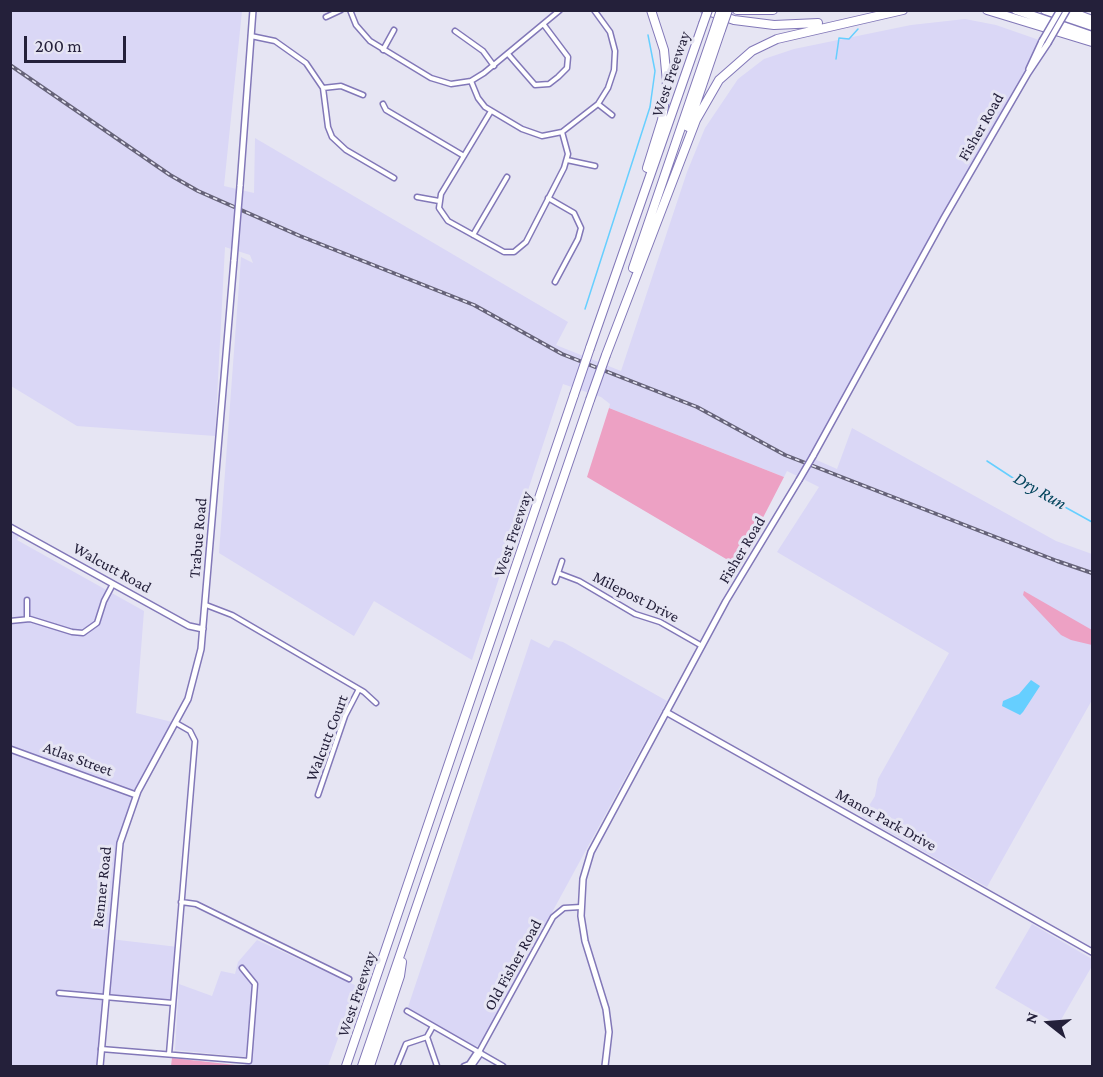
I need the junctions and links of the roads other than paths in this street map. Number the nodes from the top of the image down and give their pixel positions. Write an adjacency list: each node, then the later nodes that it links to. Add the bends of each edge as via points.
1 (253, 10): 25 (main road, Trabue Road)
2 (341, 10): 18 (street)
3 (350, 10): 29 (street, via 361,32)
4 (560, 10): 20 (street)
5 (594, 10): 36 (street, via 605,24 615,51 612,80)
6 (651, 10): 50 (highway, via 664,50 666,97)
7 (705, 10): 12 (highway, via 734,20 774,26 808,25); 50 (highway, West Freeway, bridge)
8 (721, 10): 22 (highway, West Freeway, bridge)
9 (728, 10): 22 (highway, bridge)
10 (737, 10): 11 (highway)
11 (773, 10)
12 (901, 10): 48 (highway, via 786,36 739,61 719,80 703,104)
13 (987, 10): 28 (highway)
14 (1016, 10): 26 (highway)
15 (1045, 10): 21 (highway)
16 (1060, 10): 27 (main road, Fisher Road, bridge)
17 (1067, 10): 19 (highway); 27 (main road, Fisher Road, bridge)
18 (326, 17)
19 (1092, 20)
20 (544, 25): 30 (street); 30 (street, via 568,57 567,68 558,77 549,84 535,85)
21 (1092, 26)
22 (718, 29): 48 (highway); 52 (highway, West Freeway)
23 (394, 30): 29 (street)
24 (455, 31): 31 (street, via 483,51)
25 (251, 36): 33 (street, via 287,48 314,72); 59 (main road, Trabue Road, bridge)
26 (1092, 36)
27 (1045, 42): 63 (main road, Fisher Road, bridge)
28 (1092, 42)
29 (383, 50): 32 (street, via 440,82)
30 (508, 54): 31 (street)
31 (494, 66): 32 (street)
32 (471, 81): 37 (street, via 478,98)
33 (323, 88): 34 (street, via 341,86); 44 (street, via 333,137 346,150)
34 (363, 95)
35 (383, 104): 40 (street, via 386,110)
36 (598, 104): 38 (street); 39 (street)
37 (491, 111): 39 (street, via 536,135); 40 (street)
38 (612, 115)
39 (562, 132): 41 (street)
40 (464, 156): 47 (street)
41 (567, 160): 42 (street); 46 (street)
42 (595, 166)
43 (507, 177): 49 (street)
44 (394, 178)
45 (417, 197): 47 (street)
46 (548, 198): 49 (street, via 519,250 504,252); 51 (street, via 574,213 581,228)
47 (439, 201): 49 (street, via 442,216)
48 (659, 213): 52 (highway)
49 (473, 235)
50 (618, 267): 87 (highway, West Freeway, bridge)
51 (555, 282)
52 (606, 355): 73 (highway, West Freeway, bridge)
53 (10, 527): 57 (main road, Walcutt Road)
54 (562, 561): 55 (street)
55 (558, 573): 56 (street); 63 (street, Milepost Drive)
56 (555, 582)
57 (113, 584): 60 (street, via 97,623 87,631 72,632); 62 (main road, Walcutt Road, via 189,626)
58 (27, 600): 60 (street)
59 (206, 605): 62 (main road, Trabue Road); 64 (street, via 231,615)
60 (27, 618): 61 (street)
61 (10, 621)
62 (203, 629): 67 (main road, Trabue Road, via 194,680)
63 (702, 646): 66 (main road, Fisher Road)
64 (359, 689): 65 (street); 70 (street, Walcutt Court, via 345,716)
65 (376, 704)
66 (666, 712): 72 (main road, Fisher Road, via 594,845 583,879); 74 (main road, Manor Park Drive)
67 (176, 723): 69 (main road, Renner Road); 71 (street, via 190,731 195,741)
68 (10, 749): 69 (main road, Atlas Street)
69 (136, 795): 78 (main road, Renner Road, via 119,846)
70 (318, 795)
71 (181, 902): 76 (street, via 196,904); 79 (street)
72 (581, 907): 84 (street, Old Fisher Road, via 564,908 553,916); 95 (main road, Fisher Road, via 585,941 606,1009 609,1032)
73 (404, 946): 88 (highway, West Freeway); 89 (highway, via 400,976)
74 (1092, 952)
75 (242, 968): 85 (street, via 255,984 249,1061)
76 (349, 979)
77 (59, 993): 78 (street)
78 (105, 997): 79 (street); 83 (main road, Renner Road)
79 (173, 1003): 85 (street)
80 (407, 1011): 81 (street)
81 (433, 1026): 82 (street); 84 (street)
82 (427, 1037): 90 (street, via 406,1044); 91 (street)
83 (101, 1049): 85 (street); 86 (main road, Renner Road)
84 (479, 1052): 92 (street); 93 (street); 94 (street)
85 (169, 1054)
86 (100, 1066)
87 (344, 1066)
88 (362, 1066)
89 (370, 1066)
90 (397, 1066)
91 (437, 1066)
92 (464, 1066)
93 (472, 1066)
94 (503, 1066)
95 (605, 1066)

